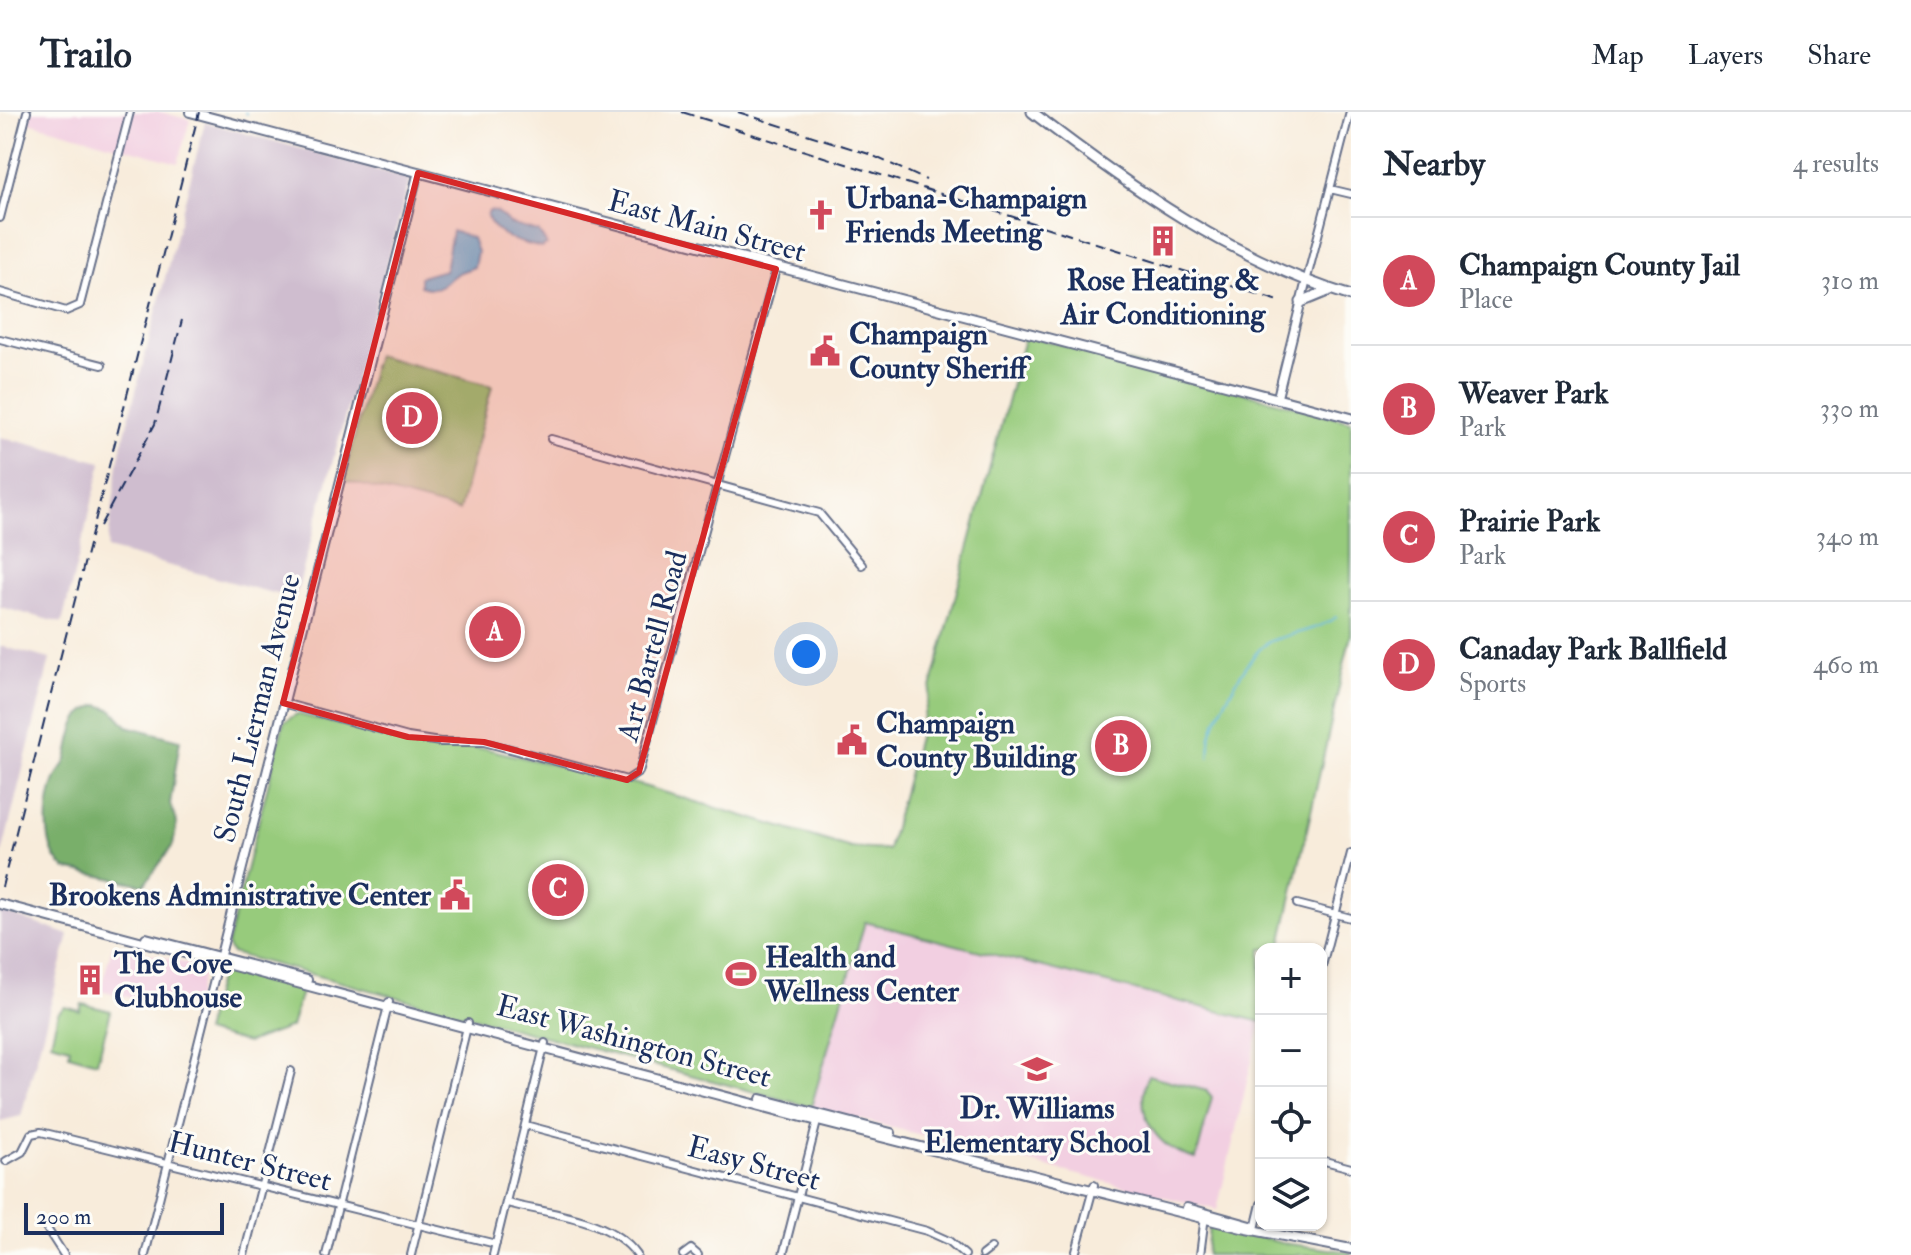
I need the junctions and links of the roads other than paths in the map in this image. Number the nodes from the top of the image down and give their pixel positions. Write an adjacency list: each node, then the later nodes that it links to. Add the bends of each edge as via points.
1 (27, 112): 9 (street)
2 (130, 112): 13 (street, via 80,305 71,312)
3 (190, 112): 6 (main road, East Main Street)
4 (1032, 112): 11 (main road, via 1192,226)
5 (1350, 112): 7 (street)
6 (418, 173): 10 (main road, East Main Street); 23 (street, South Lierman Avenue)
7 (1330, 189): 8 (street); 11 (street)
8 (1351, 194)
9 (0, 218)
10 (776, 269): 18 (main road, East Main Street); 21 (street, Art Bartell Road)
11 (1306, 282): 12 (main road); 15 (street)
12 (1330, 290): 14 (main road); 15 (main road)
13 (0, 292)
14 (1351, 296)
15 (1301, 302): 18 (street)
16 (0, 339): 17 (street)
17 (102, 365)
18 (1277, 399): 19 (main road, East Main Street)
19 (1351, 418)
20 (551, 439): 21 (street)
21 (718, 485): 22 (street, via 819,513); 23 (street, Art Bartell Road, via 643,764 631,779 484,742 408,737)
22 (862, 565)
23 (283, 703): 30 (street, South Lierman Avenue)
24 (1351, 853): 27 (street)
25 (0, 902): 30 (main road, East Washington Street)
26 (1297, 904): 27 (street)
27 (1336, 914): 28 (street); 29 (street)
28 (1351, 918)
29 (1327, 948)
30 (219, 960): 31 (main road, East Washington Street); 38 (street, South Lierman Avenue)
31 (389, 1004): 32 (main road, East Washington Street); 45 (street)
32 (468, 1025): 33 (main road, East Washington Street); 48 (street)
33 (545, 1045): 35 (main road, East Washington Street); 36 (street)
34 (291, 1071): 41 (street)
35 (818, 1117): 42 (main road, East Washington Street); 43 (street)
36 (525, 1125): 43 (street, Easy Street); 44 (street)
37 (6, 1161): 38 (street, Hunter Street, via 22,1152 31,1134 41,1132)
38 (168, 1162): 41 (street, Hunter Street); 55 (street, South Lierman Avenue)
39 (1327, 1162): 40 (street)
40 (1351, 1168)
41 (260, 1186): 45 (street, Hunter Street); 56 (street)
42 (1093, 1187): 46 (main road, East Washington Street); 66 (street)
43 (798, 1197): 63 (street); 64 (street, Easy Street, via 927,1231)
44 (507, 1203): 51 (street); 60 (street, via 600,1227)
45 (338, 1205): 48 (street, Hunter Street); 57 (street)
46 (1205, 1215): 49 (main road, East Washington Street); 67 (street)
47 (44, 1224): 54 (street)
48 (419, 1226): 51 (street, Hunter Street); 58 (street)
49 (1255, 1229)
50 (1265, 1231): 53 (main road, East Washington Street)
51 (496, 1244): 59 (street)
52 (991, 1248): 65 (street)
53 (1351, 1249)
54 (64, 1255)
55 (145, 1255)
56 (244, 1255)
57 (326, 1255)
58 (411, 1255)
59 (493, 1255)
60 (637, 1255)
61 (683, 1255): 62 (street, via 691,1249)
62 (698, 1255)
63 (783, 1255)
64 (965, 1255)
65 (982, 1255)
66 (1075, 1255)
67 (1200, 1255)

